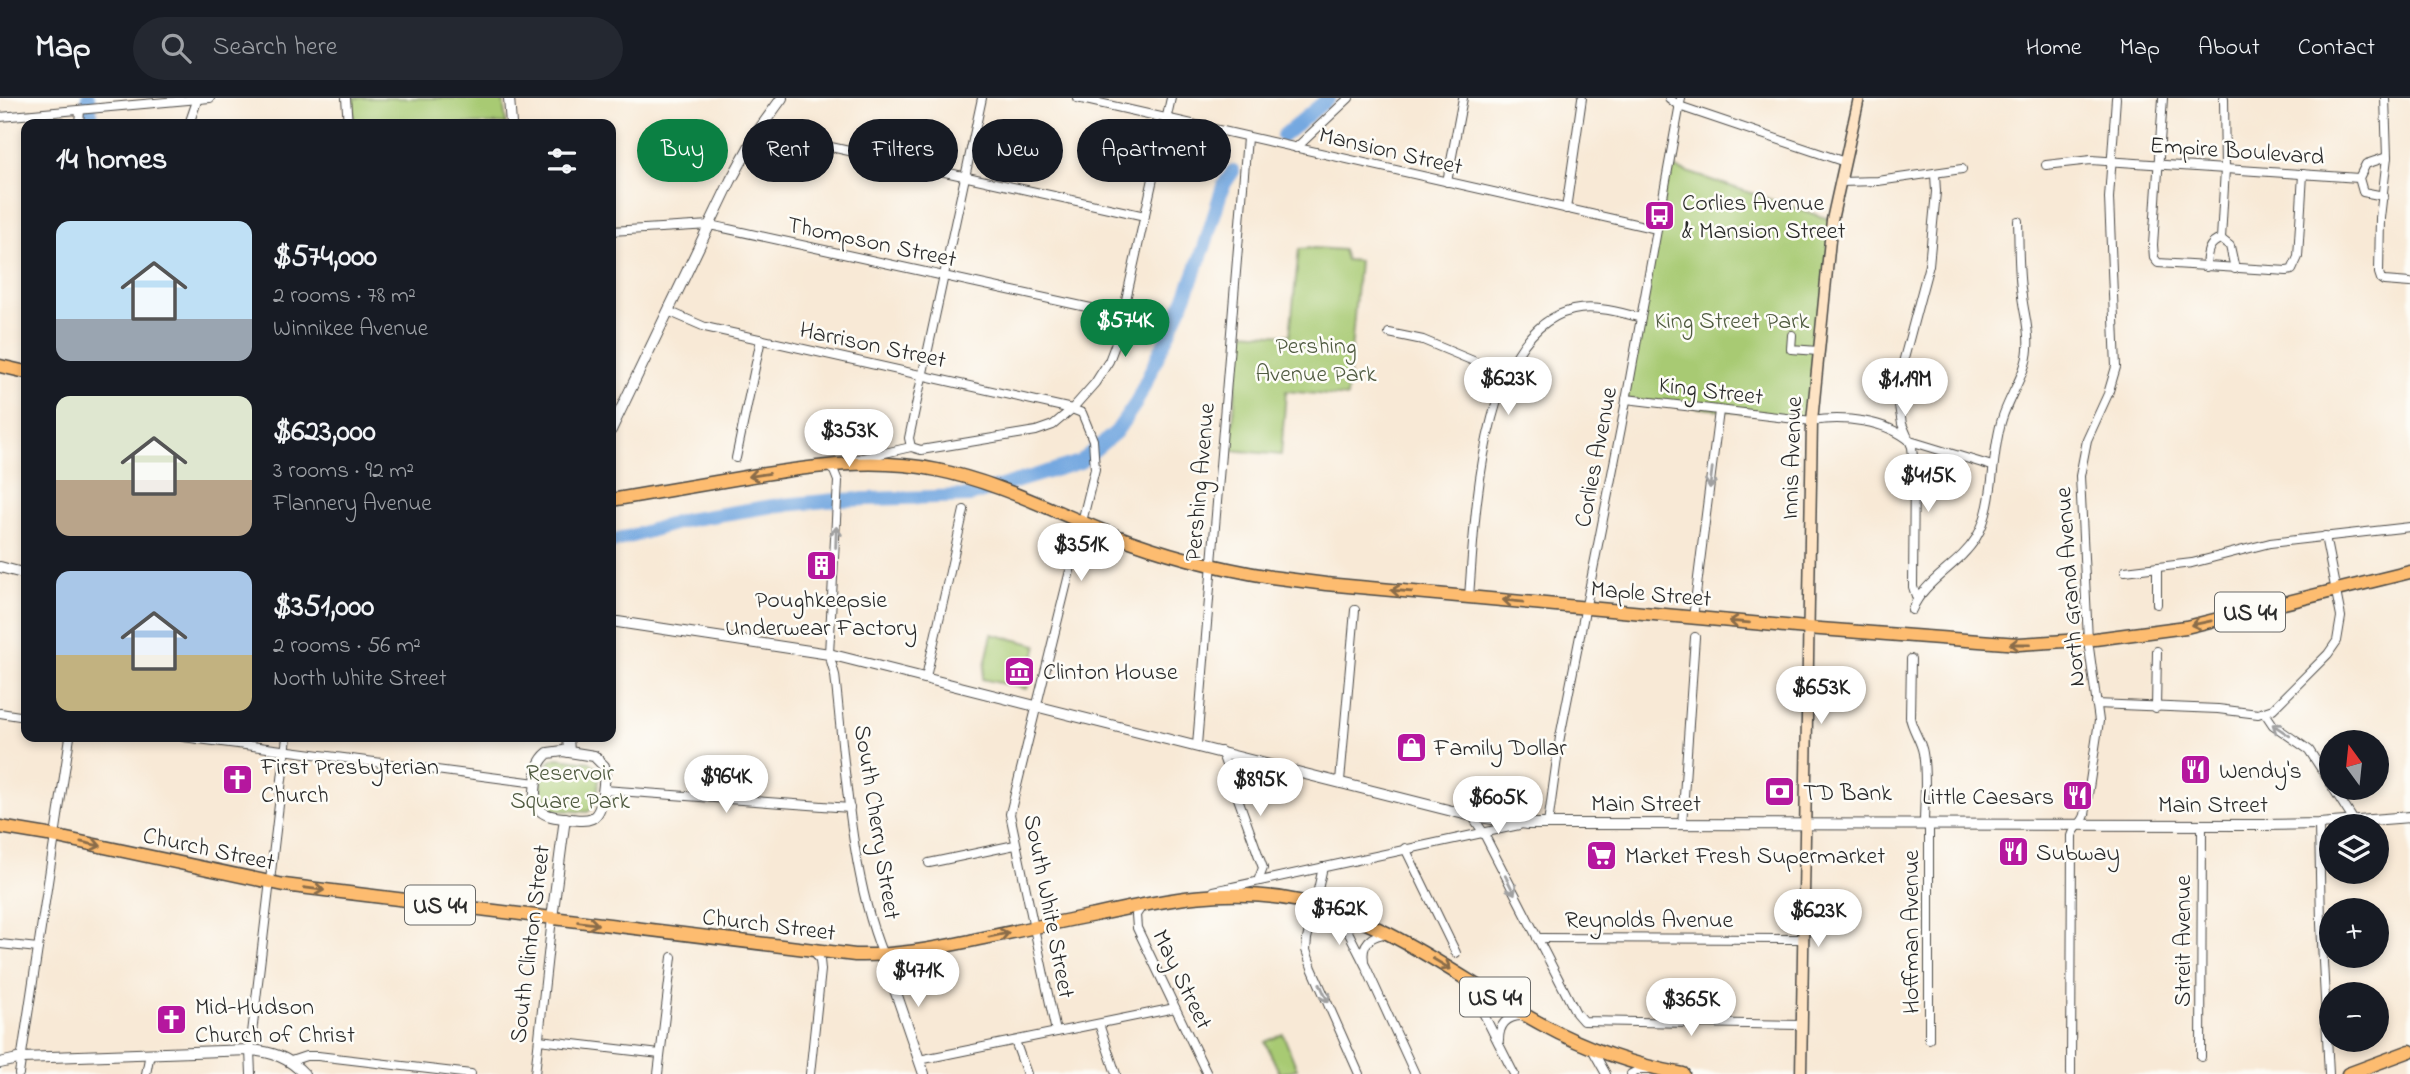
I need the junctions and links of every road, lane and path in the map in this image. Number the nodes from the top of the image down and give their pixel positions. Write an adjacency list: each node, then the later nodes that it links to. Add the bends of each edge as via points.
1 (210, 98): 17 (street)
2 (346, 98): 23 (street)
3 (509, 98): 24 (street)
4 (782, 98): 25 (street)
5 (982, 98): 42 (street)
6 (1077, 98): 26 (street, Mansion Street)
7 (1171, 98): 27 (street)
8 (1349, 98): 31 (street)
9 (1463, 98): 46 (street)
10 (1582, 98): 48 (street)
11 (1669, 98): 18 (street)
12 (1859, 98): 35 (main road, Innis Avenue)
13 (2116, 98): 34 (street, North Grand Avenue)
14 (2163, 98): 37 (street)
15 (2224, 98): 39 (street)
16 (2385, 98): 32 (street)
17 (198, 99): 19 (street); 22 (street)
18 (1680, 102): 35 (street); 52 (street, Corlies Avenue)
19 (82, 110): 20 (street); 21 (street)
20 (0, 117)
21 (80, 119)
22 (191, 119)
23 (348, 119)
24 (511, 119)
25 (767, 119)
26 (1162, 119)
27 (1166, 119)
28 (1231, 134): 29 (street, Mansion Street)
29 (1247, 138): 31 (street, Mansion Street); 86 (street, Pershing Avenue)
30 (834, 148): 42 (street)
31 (1296, 148): 46 (street, Mansion Street)
32 (2387, 157): 43 (street, via 2367,164); 47 (street)
33 (742, 159): 51 (street)
34 (2112, 161): 36 (street, Empire Boulevard); 37 (street, Empire Boulevard); 103 (street, North Grand Avenue, via 2110,238 2116,366 2087,440 2080,476)
35 (1845, 162): 44 (main road, Innis Avenue)
36 (2046, 164)
37 (2157, 164): 39 (street, Empire Boulevard); 55 (street, via 2154,258 2158,263)
38 (1962, 169): 40 (street)
39 (2225, 169): 41 (street, Empire Boulevard); 54 (street)
40 (1935, 174): 44 (street); 75 (street, via 1929,265 1901,370 1899,406)
41 (2303, 174): 43 (street, Empire Boulevard); 56 (street, via 2295,267 2287,271)
42 (965, 176): 49 (street); 57 (street)
43 (2360, 178): 47 (street, via 2363,192)
44 (1840, 181): 65 (main road, Innis Avenue, via 1829,238)
45 (1152, 182): 49 (street)
46 (1447, 182): 48 (street, Mansion Street)
47 (2384, 196): 58 (street, via 2381,279)
48 (1566, 209): 52 (street, Mansion Street)
49 (1145, 216): 60 (street)
50 (2018, 221): 80 (street, via 2028,351 2002,418)
51 (710, 225): 53 (street, Thompson Street); 57 (street, Thompson Street); 59 (street)
52 (1657, 229): 61 (street, Corlies Avenue)
53 (616, 231)
54 (2221, 239): 55 (street, via 2212,244); 56 (street, via 2230,246)
55 (2206, 267): 56 (street)
56 (2235, 269)
57 (944, 277): 60 (street, Thompson Street); 68 (street)
58 (2410, 283)
59 (668, 311): 64 (street, Harrison Street, via 700,326); 73 (street)
60 (1123, 315): 71 (street, via 1109,361)
61 (1641, 318): 69 (street, via 1596,308 1560,314 1536,330); 70 (street, Corlies Avenue)
62 (1389, 333): 69 (street, via 1423,340)
63 (1792, 335): 65 (street, via 1791,349)
64 (761, 339): 68 (street, Harrison Street); 77 (street)
65 (1818, 351): 74 (main road, Innis Avenue)
66 (0, 366): 67 (highway)
67 (21, 371)
68 (923, 375): 71 (street, Harrison Street); 76 (street)
69 (1507, 375): 93 (street, via 1482,464)
70 (1626, 398): 72 (street, King Street); 96 (street, Corlies Avenue)
71 (1072, 409): 76 (street, via 1053,425 1035,431 921,450); 83 (street, South White Street, via 1082,414 1094,443 1094,469)
72 (1719, 411): 74 (street, King Street); 99 (street, one-way to 99)
73 (616, 420)
74 (1812, 421): 75 (street, King Street, via 1881,423); 101 (main road, Innis Avenue)
75 (1910, 441): 80 (street, King Street); 94 (street)
76 (911, 447): 78 (street)
77 (736, 458)
78 (842, 463): 79 (highway, US 44); 83 (highway, US 44, via 936,469)
79 (826, 465): 81 (highway, US 44, one-way to 81); 105 (street, South Cherry Street, one-way to 79, via 837,492 836,474)
80 (1992, 466): 94 (street, via 1986,518 1976,539)
81 (616, 499)
82 (964, 510): 107 (street)
83 (1081, 522): 86 (highway, US 44); 109 (street, South White Street)
84 (2410, 527): 85 (street)
85 (2325, 536): 88 (street); 92 (street)
86 (1212, 565): 93 (highway, Maple Street / US 44, one-way to 86, via 1299,581); 118 (street, Pershing Avenue)
87 (0, 567): 91 (street)
88 (2157, 568): 89 (street); 95 (street)
89 (2126, 571)
90 (2410, 572): 92 (highway, US 44)
91 (21, 573)
92 (2335, 590): 103 (highway, US 44, one-way to 103, via 2186,626); 112 (street, via 2341,617 2337,640)
93 (1469, 597): 96 (highway, Maple Street / US 44, one-way to 93)
94 (1917, 599): 98 (street)
95 (2157, 604)
96 (1585, 608): 99 (highway, Maple Street / US 44); 132 (street, Corlies Avenue)
97 (1355, 610): 123 (street)
98 (1912, 610)
99 (1693, 618): 101 (highway, Maple Street / US 44, one-way to 99)
100 (616, 622): 105 (street, Main Street)
101 (1807, 628): 103 (highway, Maple Street / US 44, one-way to 101, via 1992,644); 134 (main road, Innis Avenue)
102 (1695, 636): 133 (street)
103 (2088, 639): 108 (street, North Grand Avenue)
104 (2157, 651): 110 (street)
105 (830, 654): 107 (street, Main Street); 126 (street, South Cherry Street)
106 (1911, 659): 136 (street, Hoffman Avenue, via 1910,717 1921,743)
107 (926, 677): 109 (street, Main Street)
108 (2096, 704): 110 (street); 137 (street, North Grand Avenue, via 2098,737 2085,815)
109 (1036, 705): 118 (street, Main Street); 142 (street, South White Street, via 1010,814)
110 (2156, 708): 112 (street)
111 (0, 713): 113 (street)
112 (2265, 713): 122 (street, one-way to 112, via 2309,750 2273,725)
113 (21, 716)
114 (69, 742): 141 (street)
115 (223, 742): 119 (street)
116 (287, 742): 119 (street)
117 (568, 742): 121 (street)
118 (1197, 745): 120 (street, Main Street)
119 (286, 750): 124 (street); 149 (street)
120 (1221, 751): 123 (street, Main Street); 146 (street)
121 (569, 752): 124 (street, via 544,756); 125 (street, via 594,755 601,762)
122 (2319, 766)
123 (1340, 781): 127 (street, Main Street)
124 (536, 783): 129 (street, via 535,803 540,810)
125 (604, 790): 126 (street); 129 (street, via 594,818)
126 (850, 808): 164 (street, South Cherry Street, via 866,901)
127 (1472, 816): 131 (street, Main Street); 140 (street)
128 (2410, 817): 130 (street, Main Street)
129 (565, 818): 155 (street, South Clinton Street)
130 (2389, 818)
131 (1528, 824): 132 (street, Main Street); 140 (street, Church Street)
132 (1548, 824): 133 (street, Main Street)
133 (1682, 824): 134 (street, Main Street)
134 (1804, 824): 136 (street, Main Street); 159 (main road, Innis Avenue)
135 (2319, 824): 138 (street, Main Street)
136 (1927, 825): 137 (street, Main Street); 173 (street, Hoffman Avenue)
137 (2079, 825): 138 (street, Main Street); 207 (street, North Grand Avenue, via 2072,836)
138 (2202, 825): 182 (street, Streit Avenue)
139 (0, 827): 141 (highway, Church Street / US 44)
140 (1483, 832): 143 (street, Church Street); 158 (street, one-way to 158)
141 (54, 836): 149 (highway, Church Street / US 44, one-way to 149); 161 (street)
142 (1015, 845): 144 (street); 156 (street, South White Street)
143 (1405, 848): 145 (street, Church Street); 163 (street)
144 (929, 863)
145 (1322, 867): 147 (street, Church Street); 153 (street)
146 (1263, 868): 147 (street); 148 (street)
147 (1285, 875): 148 (street, Church Street)
148 (1258, 881): 151 (street, Church Street)
149 (269, 882): 155 (highway, Church Street / US 44, one-way to 155); 178 (street)
150 (2320, 884): 208 (street)
151 (1194, 896): 152 (highway, Church Street / US 44); 153 (highway, US 44, via 1256,895)
152 (1147, 904): 156 (highway, Church Street / US 44); 168 (street, May Street, via 1136,915 1137,928)
153 (1314, 905): 154 (highway, US 44); 200 (street, one-way to 200, via 1308,960)
154 (1338, 912): 157 (highway, US 44); 166 (street)
155 (552, 918): 162 (highway, Church Street / US 44, one-way to 162); 174 (street, South Clinton Street)
156 (1033, 928): 164 (highway, Church Street / US 44, one-way to 156); 172 (street, South White Street)
157 (1391, 934): 166 (street, via 1378,935 1365,945); 167 (highway, US 44, one-way to 167)
158 (1537, 938): 159 (street, Reynolds Avenue); 171 (street, via 1583,1021)
159 (1802, 939): 171 (main road, Innis Avenue)
160 (0, 944): 161 (street)
161 (38, 948): 183 (street)
162 (815, 952): 164 (highway, Church Street / US 44); 195 (street, via 820,960 820,988)
163 (1456, 953)
164 (883, 955): 184 (street, South Cherry Street)
165 (672, 957): 181 (street)
166 (1366, 967): 201 (street)
167 (1466, 979): 169 (highway, US 44); 176 (street)
168 (1175, 1008): 170 (street); 199 (street, May Street)
169 (1531, 1019): 176 (street, via 1521,1015 1504,1021); 177 (highway, US 44)
170 (1099, 1024): 172 (street); 198 (street)
171 (1801, 1025): 206 (main road, Innis Avenue)
172 (1056, 1032): 175 (street)
173 (1929, 1039)
174 (538, 1040): 181 (street); 193 (street, South Clinton Street)
175 (1015, 1041): 184 (street); 197 (street)
176 (1499, 1043): 202 (street)
177 (1592, 1049): 187 (highway, US 44); 203 (street)
178 (250, 1050): 180 (street); 185 (street); 190 (street)
179 (2410, 1051): 209 (highway)
180 (150, 1053): 183 (street); 189 (street)
181 (660, 1054): 194 (street)
182 (2201, 1057)
183 (22, 1058): 186 (street); 188 (street)
184 (919, 1060): 196 (street, South Cherry Street)
185 (290, 1061): 191 (street); 192 (street, via 318,1056)
186 (0, 1062)
187 (1657, 1069): 204 (street); 205 (highway, US 44)
188 (19, 1074)
189 (146, 1074)
190 (251, 1074)
191 (304, 1074)
192 (471, 1074)
193 (535, 1074)
194 (658, 1074)
195 (810, 1074)
196 (924, 1074)
197 (1027, 1074)
198 (1116, 1074)
199 (1207, 1074)
200 (1359, 1074)
201 (1415, 1074)
202 (1514, 1074)
203 (1606, 1074)
204 (1631, 1074)
205 (1683, 1074)
206 (1801, 1074)
207 (2071, 1074)
208 (2329, 1074)
209 (2348, 1074)

